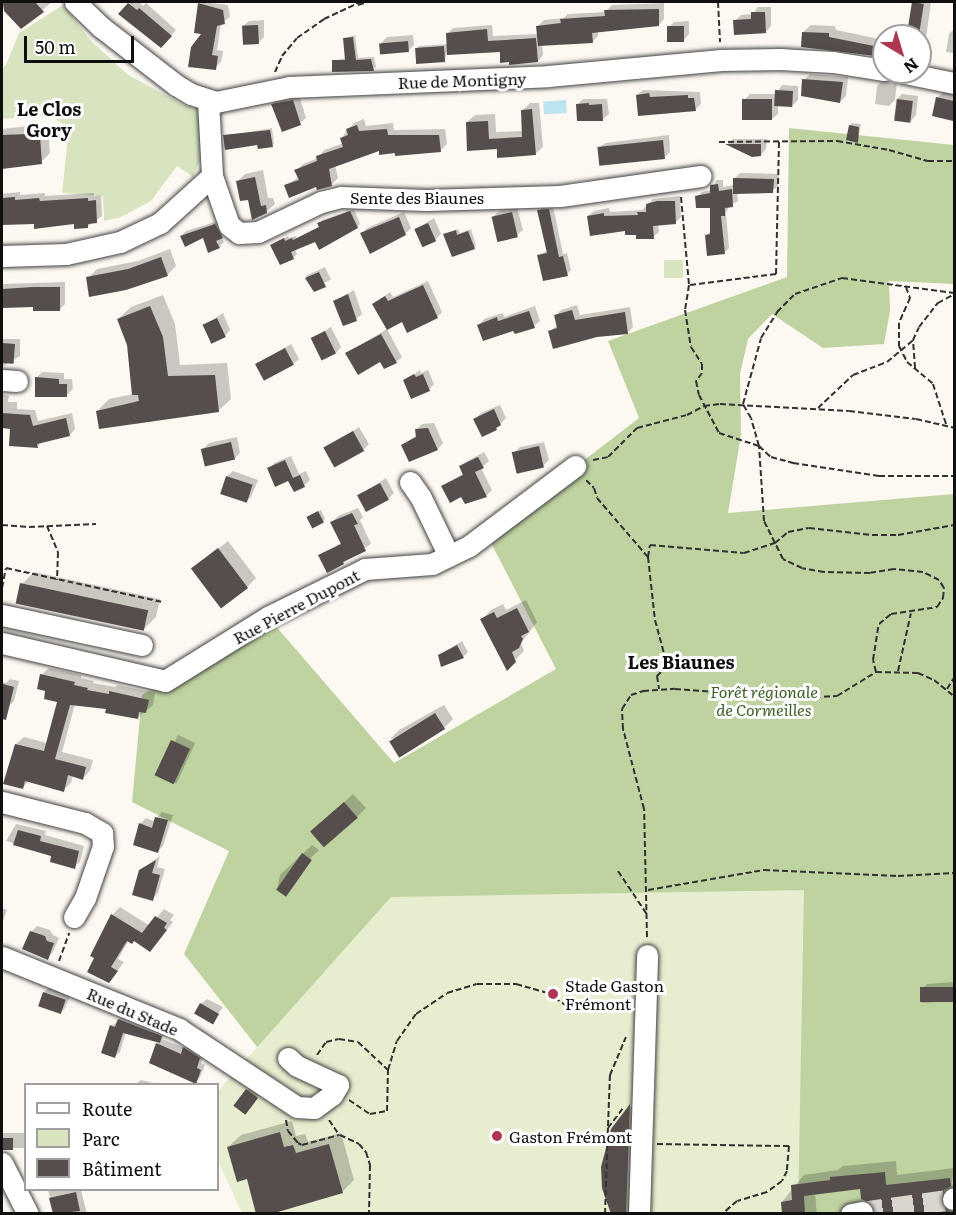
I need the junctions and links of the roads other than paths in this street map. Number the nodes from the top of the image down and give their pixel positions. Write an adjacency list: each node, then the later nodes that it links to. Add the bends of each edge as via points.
1 (75, 2): 7 (street, via 138,57 176,85)
2 (872, 69): 6 (street, Rue de Montigny, via 790,59 721,60 548,76 289,87)
3 (273, 78): 6 (street, via 252,85)
4 (932, 79): 5 (street)
5 (954, 83)
6 (247, 94): 7 (street, Rue de Montigny)
7 (208, 101): 8 (street)
8 (212, 176): 9 (street, Sente des Biaunes, via 229,225 233,231 250,233 341,197 426,200 560,196); 10 (street, via 160,223 120,242 66,254)
9 (691, 178)
10 (2, 256)
11 (575, 466): 13 (street, Rue Pierre Dupont, via 469,546)
12 (410, 482): 13 (street)
13 (448, 556): 15 (street, Rue Pierre Dupont, via 432,564 365,570 268,617 165,681)
14 (2, 615): 16 (street)
15 (2, 643)
16 (142, 645)
17 (2, 802): 18 (street, via 85,823 102,833 103,846)
18 (74, 917)
19 (647, 955): 24 (street)
20 (2, 957): 21 (street, Rue du Stade, via 178,1029 297,1107 314,1108 332,1095 338,1085)
21 (288, 1058)
22 (2, 1163): 23 (street)
23 (28, 1214)
24 (639, 1214)

